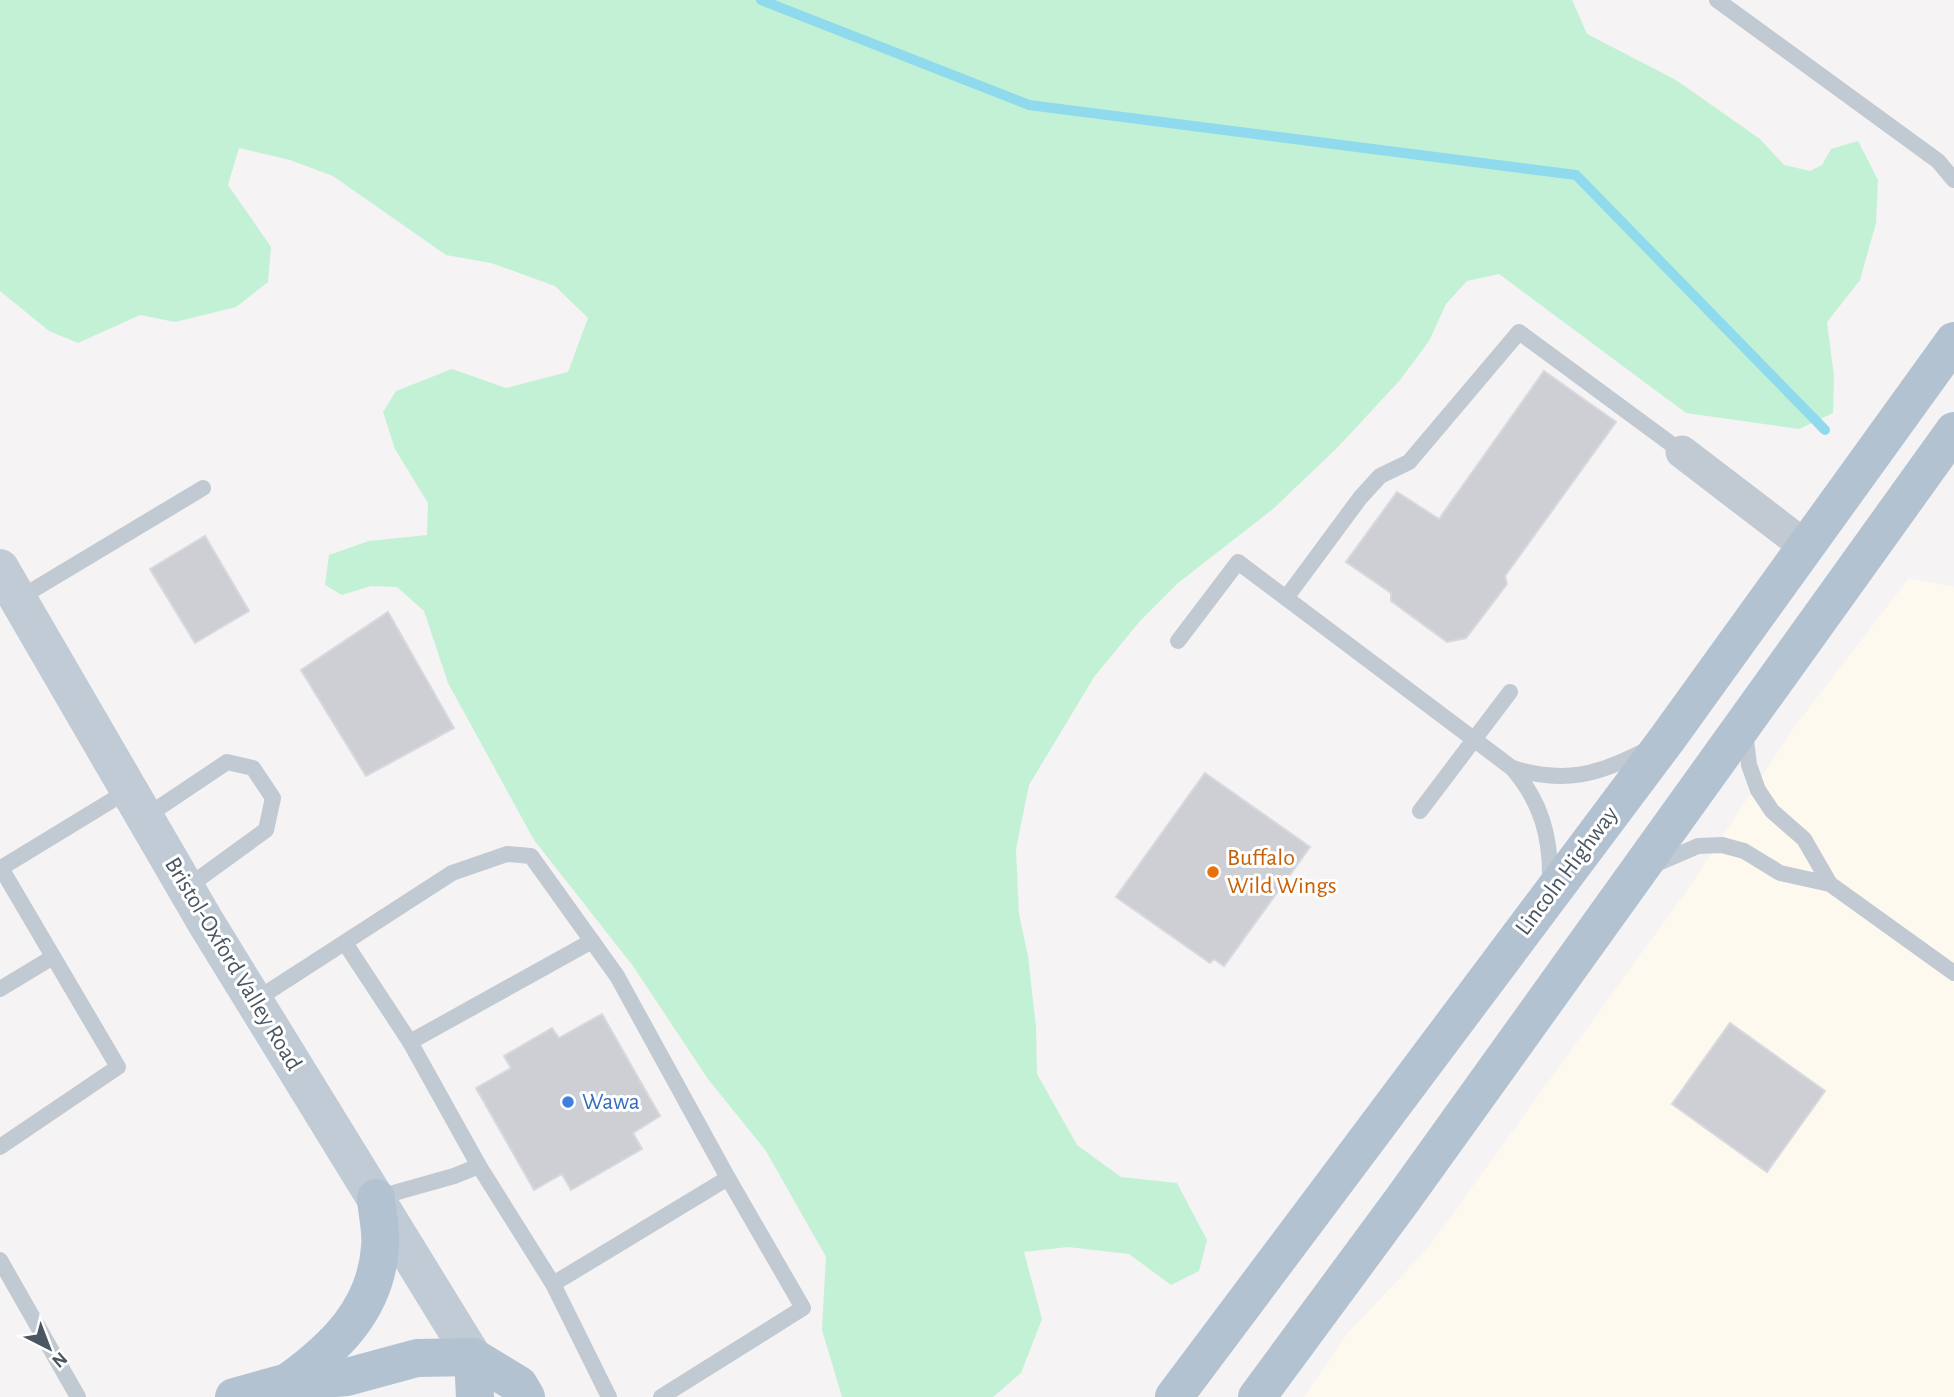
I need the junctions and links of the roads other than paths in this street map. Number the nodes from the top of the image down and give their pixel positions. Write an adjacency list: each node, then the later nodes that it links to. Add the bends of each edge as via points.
1 (1717, 0): 2 (lane)
2 (1938, 161): 3 (lane); 4 (lane)
3 (1954, 166)
4 (1954, 180)
5 (1954, 341): 11 (main road, Lincoln Highway)
6 (1954, 432): 10 (main road)
7 (1954, 444): 10 (main road)
8 (1682, 452): 11 (street); 13 (lane, via 1519,332 1409,462 1380,476 1360,498)
9 (203, 488): 12 (lane)
10 (1910, 492): 16 (main road)
11 (1806, 547): 17 (main road, Lincoln Highway)
12 (9, 584): 20 (main road, Bristol-Oxford Valley Road)
13 (1286, 598): 14 (lane, via 1238,562); 18 (lane)
14 (1178, 641)
15 (1510, 692): 18 (lane)
16 (1744, 724): 23 (main road); 24 (lane, via 1749,765 1758,790 1772,811 1804,839)
17 (1667, 739): 19 (lane, via 1591,774 1562,778); 26 (main road, Lincoln Highway)
18 (1473, 740): 19 (lane); 21 (lane)
19 (1512, 768): 26 (lane, via 1541,811)
20 (137, 803): 22 (lane); 25 (main road, Bristol-Oxford Valley Road); 25 (lane, via 227,762 253,768 273,798 267,830)
21 (1420, 811)
22 (1, 867): 29 (lane)
23 (1637, 873): 24 (lane, via 1698,846 1723,845 1744,851 1780,873); 50 (main road)
24 (1830, 884): 30 (lane)
25 (186, 888): 32 (main road, Bristol-Oxford Valley Road)
26 (1550, 894): 49 (main road, Lincoln Highway)
27 (592, 941): 28 (lane, via 531,856 507,853 452,873); 33 (lane); 36 (lane, via 617,976)
28 (345, 943): 32 (lane); 33 (lane)
29 (53, 957): 31 (lane); 34 (lane, via 118,1067)
30 (1954, 973)
31 (0, 989)
32 (254, 1000): 37 (main road, Bristol-Oxford Valley Road)
33 (410, 1042): 35 (lane)
34 (0, 1147)
35 (479, 1166): 37 (lane); 39 (lane)
36 (728, 1178): 39 (lane); 48 (lane, via 803,1308)
37 (376, 1198): 40 (main road, Bristol-Oxford Valley Road); 41 (main road, via 381,1245 377,1274 364,1306 337,1342)
38 (0, 1260): 42 (lane)
39 (553, 1284): 47 (lane)
40 (473, 1357): 41 (main road, via 417,1359 347,1377); 44 (main road, via 423,1384); 45 (main road); 46 (main road, via 519,1385)
41 (288, 1382): 43 (main road)
42 (78, 1397)
43 (234, 1397)
44 (374, 1397)
45 (475, 1397)
46 (526, 1397)
47 (610, 1397)
48 (661, 1397)
49 (1174, 1397)
50 (1257, 1397)

